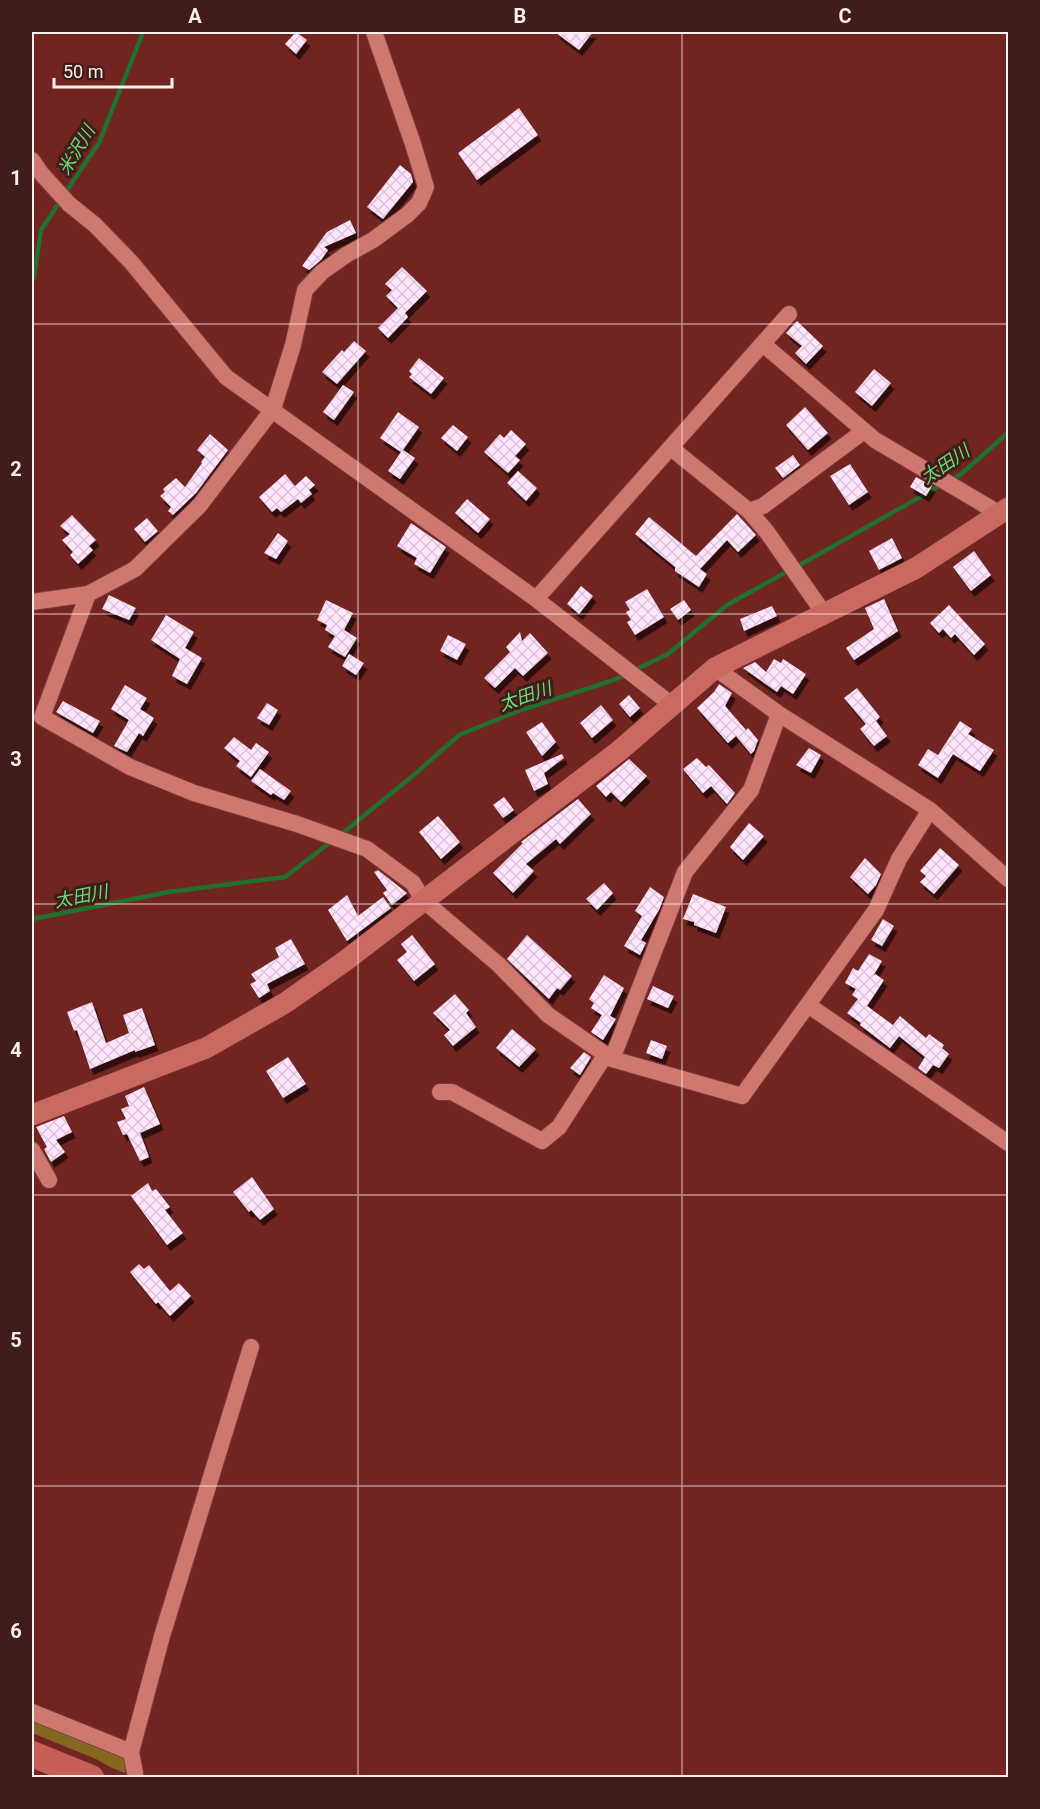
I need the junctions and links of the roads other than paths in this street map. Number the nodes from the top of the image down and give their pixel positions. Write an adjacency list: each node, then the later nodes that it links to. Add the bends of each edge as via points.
1 (374, 32): 5 (street, via 426,187 419,203 407,215 322,272 305,290)
2 (32, 159): 5 (street, via 69,204 131,262 226,377)
3 (789, 314): 4 (street)
4 (763, 344): 6 (street); 7 (street)
5 (273, 410): 10 (street, via 200,506 135,569); 11 (street)
6 (864, 431): 8 (street, via 763,506); 9 (street)
7 (671, 448): 8 (street); 11 (street)
8 (749, 511): 13 (street)
9 (1004, 511): 13 (main road, via 916,568)
10 (88, 594): 12 (street); 19 (street, via 42,717 141,771 194,793 367,849 413,883)
11 (536, 599): 15 (street)
12 (32, 603)
13 (823, 612): 14 (main road)
14 (715, 668): 15 (main road); 16 (street)
15 (672, 705): 19 (main road, via 619,752)
16 (779, 714): 17 (street); 21 (street, via 752,790 685,872)
17 (930, 810): 18 (street); 20 (street, via 899,859 876,910)
18 (1008, 879)
19 (423, 900): 21 (street, via 499,965 548,1015); 23 (main road, via 285,1003 206,1048)
20 (808, 1005): 21 (street, via 742,1096); 24 (street)
21 (609, 1056): 22 (street, via 560,1127 542,1141 452,1092)
22 (441, 1092)
23 (32, 1115)
24 (1008, 1143)
25 (32, 1150): 26 (street)
26 (49, 1180)
27 (251, 1347): 29 (street, via 162,1636)
28 (32, 1712): 29 (street)
29 (131, 1752): 31 (street)
30 (32, 1754): 32 (highway)
31 (135, 1773)
32 (91, 1778)

